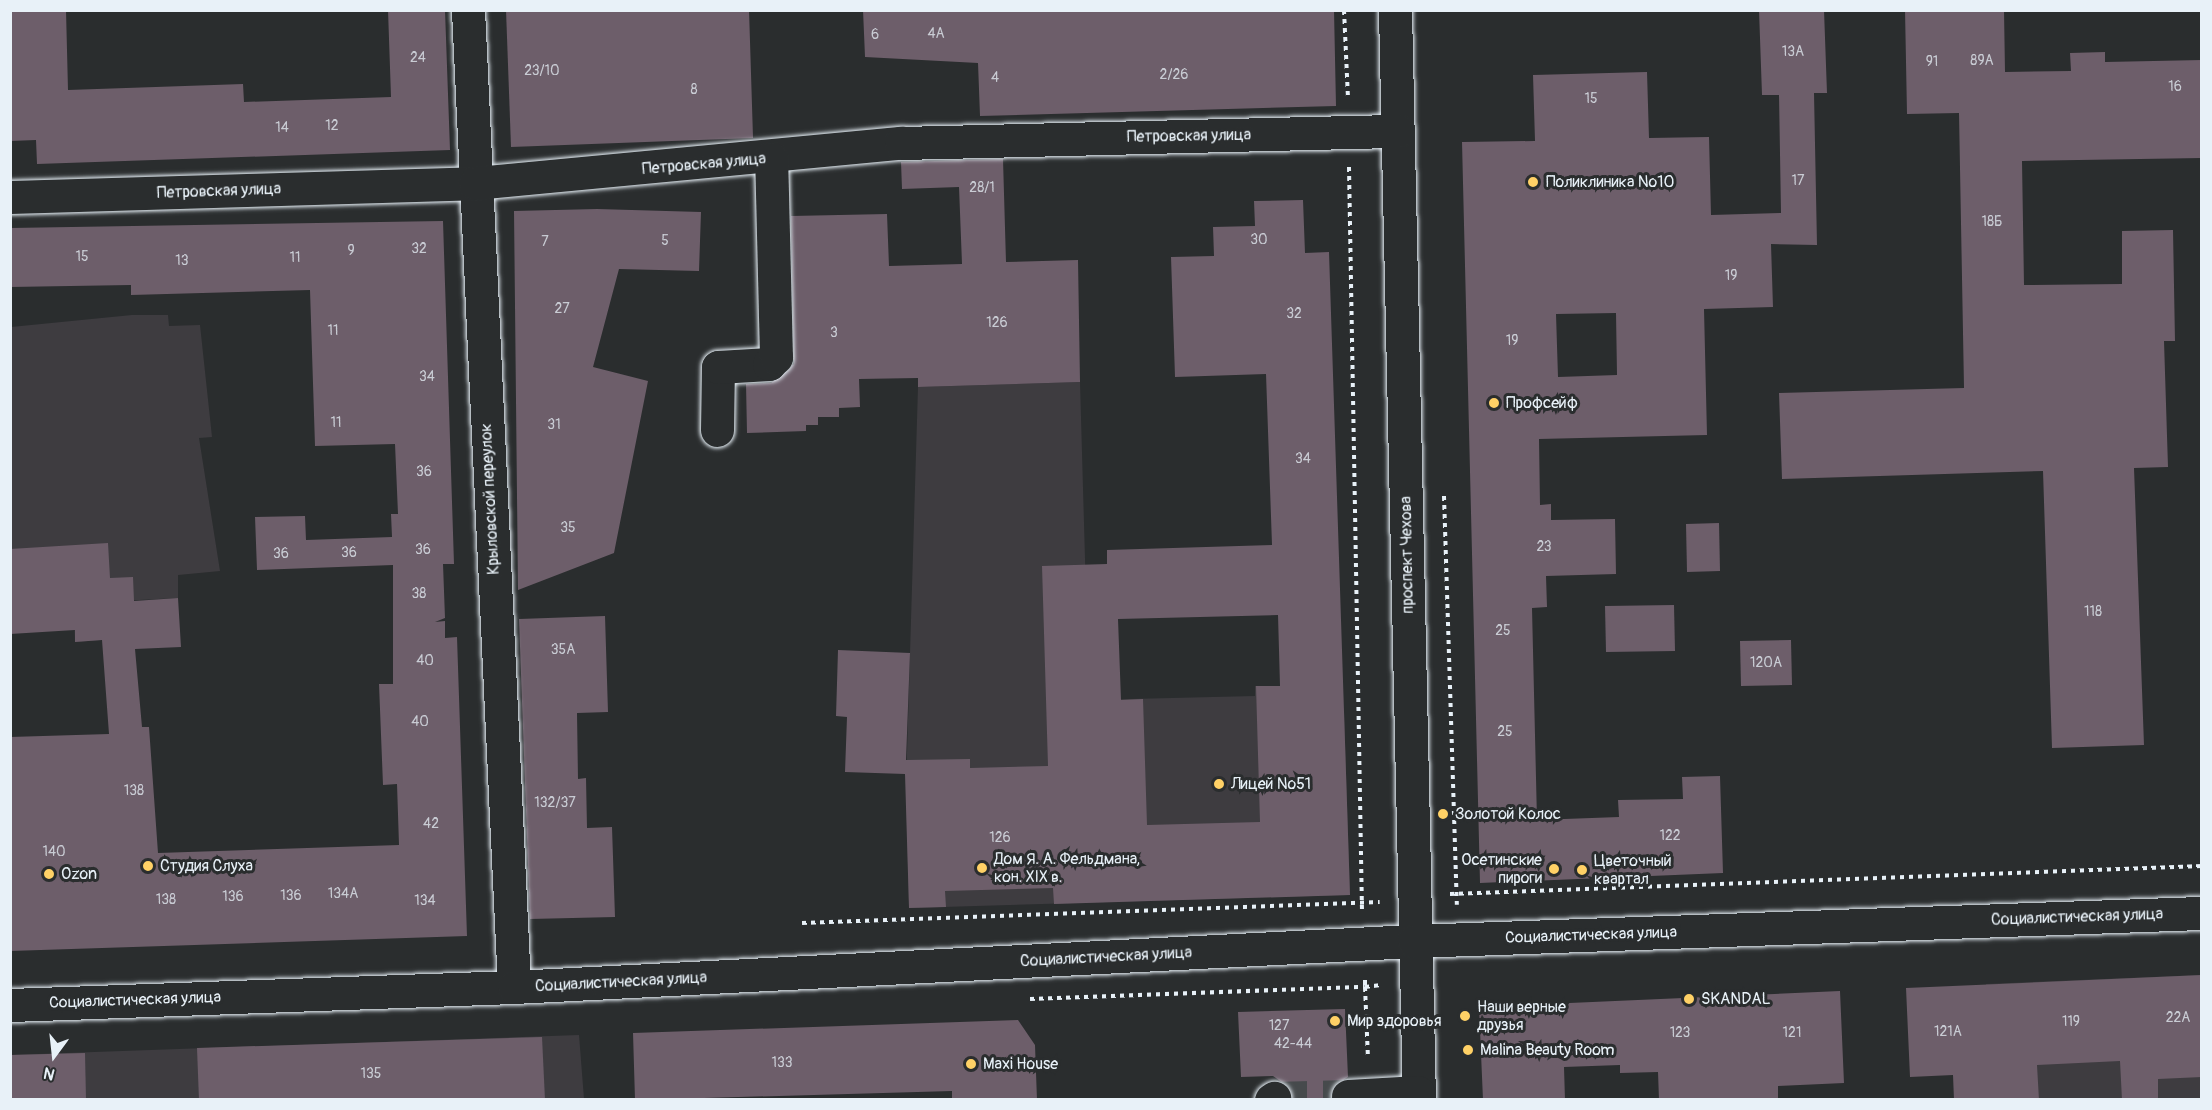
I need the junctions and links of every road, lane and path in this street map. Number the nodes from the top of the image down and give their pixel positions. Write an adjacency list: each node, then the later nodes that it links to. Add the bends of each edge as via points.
1 (468, 10): 7 (street, Крыловской переулок)
2 (1344, 10): 5 (path)
3 (1395, 10): 4 (street, проспект Чехова)
4 (1398, 131): 5 (street, Петровская улица); 11 (street, проспект Чехова)
5 (1349, 133): 6 (street, Петровская улица, via 901,143); 12 (path)
6 (771, 158): 7 (street, Петровская улица); 9 (street, via 776,357 769,364 718,367)
7 (475, 183): 8 (street, Петровская улица); 18 (street, Крыловской переулок)
8 (10, 197)
9 (717, 430)
10 (2202, 866): 11 (path)
11 (1414, 896): 12 (path); 15 (street, проспект Чехова)
12 (1362, 904): 14 (path); 16 (path)
13 (2202, 913): 15 (street, Социалистическая улица)
14 (802, 923)
15 (1414, 941): 16 (street, Социалистическая улица); 17 (street, проспект Чехова)
16 (1364, 943): 17 (path, via 1365,987); 18 (street, Социалистическая улица)
17 (1415, 981): 21 (street, проспект Чехова)
18 (514, 987): 19 (street, Социалистическая улица)
19 (10, 1005)
20 (1348, 1096): 21 (street)
21 (1418, 1096)

